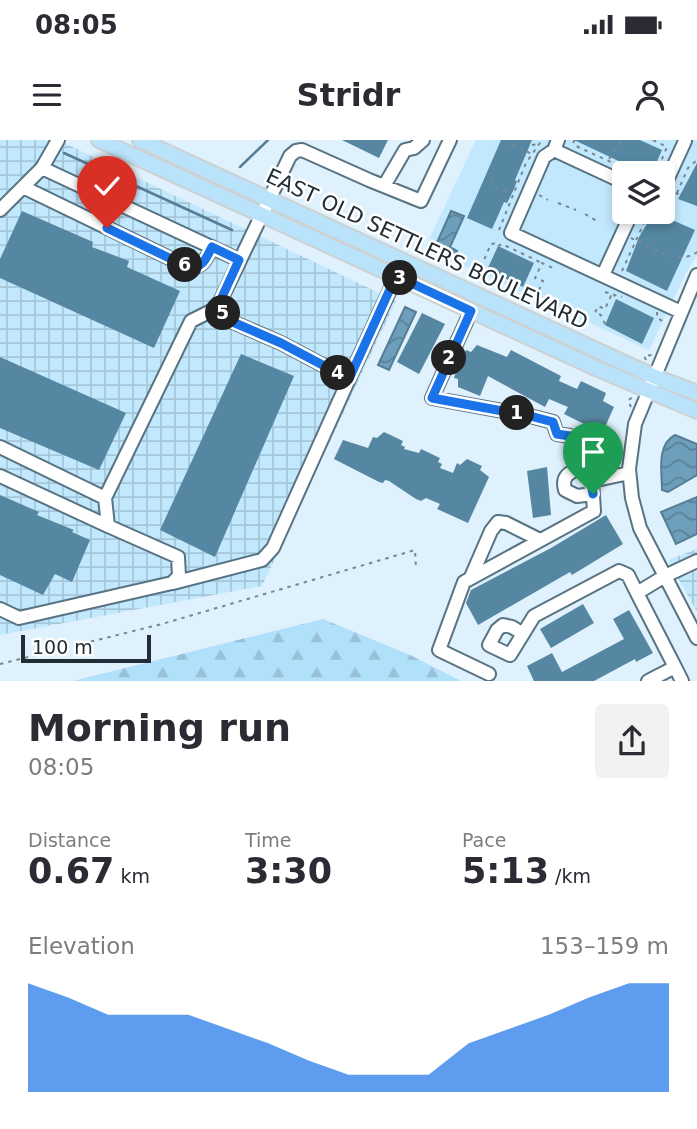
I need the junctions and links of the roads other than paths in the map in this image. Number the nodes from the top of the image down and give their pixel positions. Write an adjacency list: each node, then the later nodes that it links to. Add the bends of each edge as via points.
1 (58, 140): 10 (street)
2 (99, 140): 16 (main road, EAST OLD SETTLERS BOULEVARD)
3 (140, 140): 14 (main road, EAST OLD SETTLERS BOULEVARD)
4 (423, 140): 12 (street, via 405,150)
5 (450, 140): 12 (street, via 421,201)
6 (684, 140): 8 (street); 9 (street)
7 (556, 145): 11 (street); 20 (street, via 544,158 511,233)
8 (697, 146)
9 (675, 161)
10 (42, 168): 13 (street); 18 (street)
11 (612, 176)
12 (384, 186): 14 (street, via 302,150 290,156)
13 (23, 187): 15 (street); 18 (street, via 190,268 204,263)
14 (270, 199): 16 (street); 26 (main road, EAST OLD SETTLERS BOULEVARD)
15 (0, 209)
16 (263, 216): 19 (street); 22 (main road, EAST OLD SETTLERS BOULEVARD)
17 (626, 224): 20 (street)
18 (212, 247): 19 (street)
19 (239, 260): 23 (street)
20 (603, 275): 25 (street)
21 (697, 275): 25 (street)
22 (396, 276): 24 (main road, EAST OLD SETTLERS BOULEVARD); 27 (street)
23 (217, 308): 27 (street, via 235,323); 36 (street, via 191,321)
24 (471, 311): 28 (main road, EAST OLD SETTLERS BOULEVARD); 32 (street, via 432,398 553,422 557,434 582,444)
25 (681, 312): 26 (street)
26 (655, 377): 28 (street); 29 (main road, EAST OLD SETTLERS BOULEVARD)
27 (349, 379): 42 (street, via 273,548 262,560)
28 (649, 391): 30 (main road, EAST OLD SETTLERS BOULEVARD); 33 (street, via 635,424)
29 (697, 393)
30 (697, 411)
31 (0, 447): 36 (street)
32 (583, 467): 35 (street); 35 (street, via 565,476 565,490 577,496)
33 (629, 473): 35 (street); 40 (street, via 640,528)
34 (0, 476): 37 (street)
35 (592, 487): 38 (street, via 594,511)
36 (105, 498): 37 (street)
37 (108, 526): 42 (street, via 178,557 179,576)
38 (540, 540): 41 (street); 41 (street, via 498,522)
39 (697, 561): 40 (street)
40 (665, 576): 43 (street); 46 (street)
41 (471, 577): 48 (street, via 464,582 439,650)
42 (172, 583): 44 (street, via 19,618)
43 (637, 593): 45 (street, via 628,575 619,571 534,616); 47 (street)
44 (0, 609)
45 (523, 634)
46 (697, 638)
47 (674, 667): 49 (street); 50 (street)
48 (489, 674)
49 (648, 681)
50 (682, 681)

